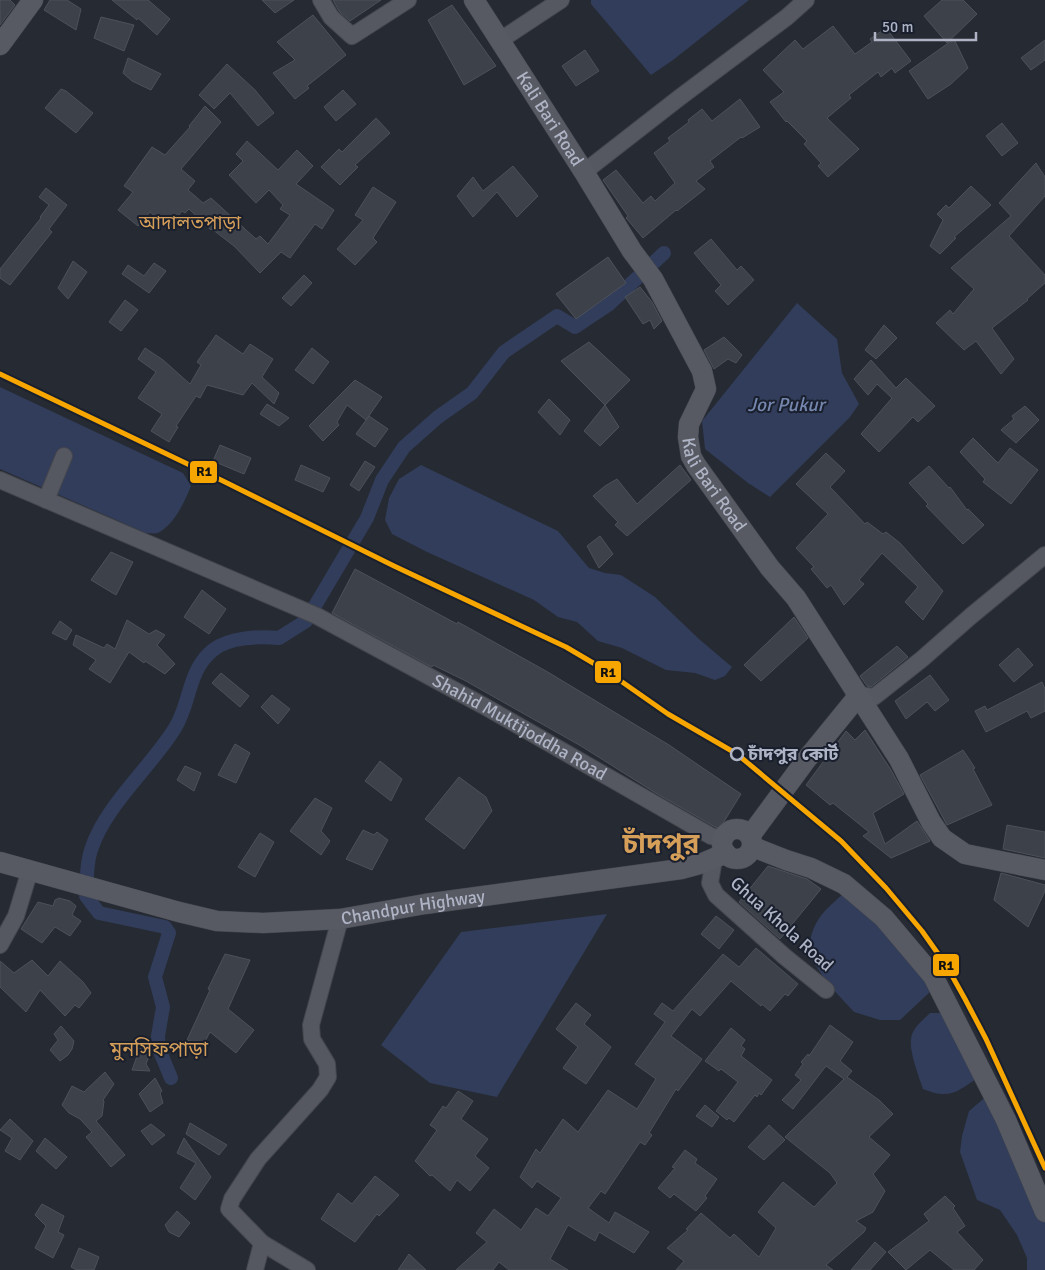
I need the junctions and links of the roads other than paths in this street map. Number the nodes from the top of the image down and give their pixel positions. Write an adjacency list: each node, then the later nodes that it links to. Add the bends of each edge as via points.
1 (33, 0): 8 (main road)
2 (321, 0): 3 (street, via 331,17 352,36)
3 (408, 0)
4 (474, 0): 7 (main road, Kali Bari Road)
5 (561, 0): 7 (street)
6 (806, 0): 9 (street)
7 (500, 42): 9 (main road, Kali Bari Road)
8 (0, 45)
9 (584, 172): 14 (main road, Kali Bari Road, via 653,279 702,371 706,389 689,424 691,456 770,568 796,598)
10 (64, 456): 12 (street)
11 (0, 480): 12 (street, Shahid Muktijoddha Road)
12 (46, 500): 16 (street, Shahid Muktijoddha Road, via 317,616 484,706)
13 (1045, 555): 14 (street, via 874,697)
14 (859, 695): 15 (main road, via 806,760); 19 (main road, Kali Bari Road, via 900,759 942,838 965,854)
15 (751, 841): 16 (main road, Chandpur Highway, via 748,854 739,858); 23 (main road, via 786,860 844,884 884,918 933,976 1006,1120)
16 (714, 849): 20 (main road, Chandpur Highway, via 681,869 424,904); 22 (street, Ghua Khola Road, via 710,884 716,894)
17 (0, 862): 18 (main road, Chandpur Highway)
18 (30, 870): 20 (main road, Chandpur Highway, via 217,921); 21 (street, via 16,916)
19 (1045, 870)
20 (340, 920): 24 (street, via 311,1026 312,1039 327,1064 328,1077 258,1159 229,1209)
21 (0, 945)
22 (826, 990)
23 (1045, 1212)
24 (262, 1243): 25 (street); 26 (street)
25 (254, 1270)
26 (307, 1270)

